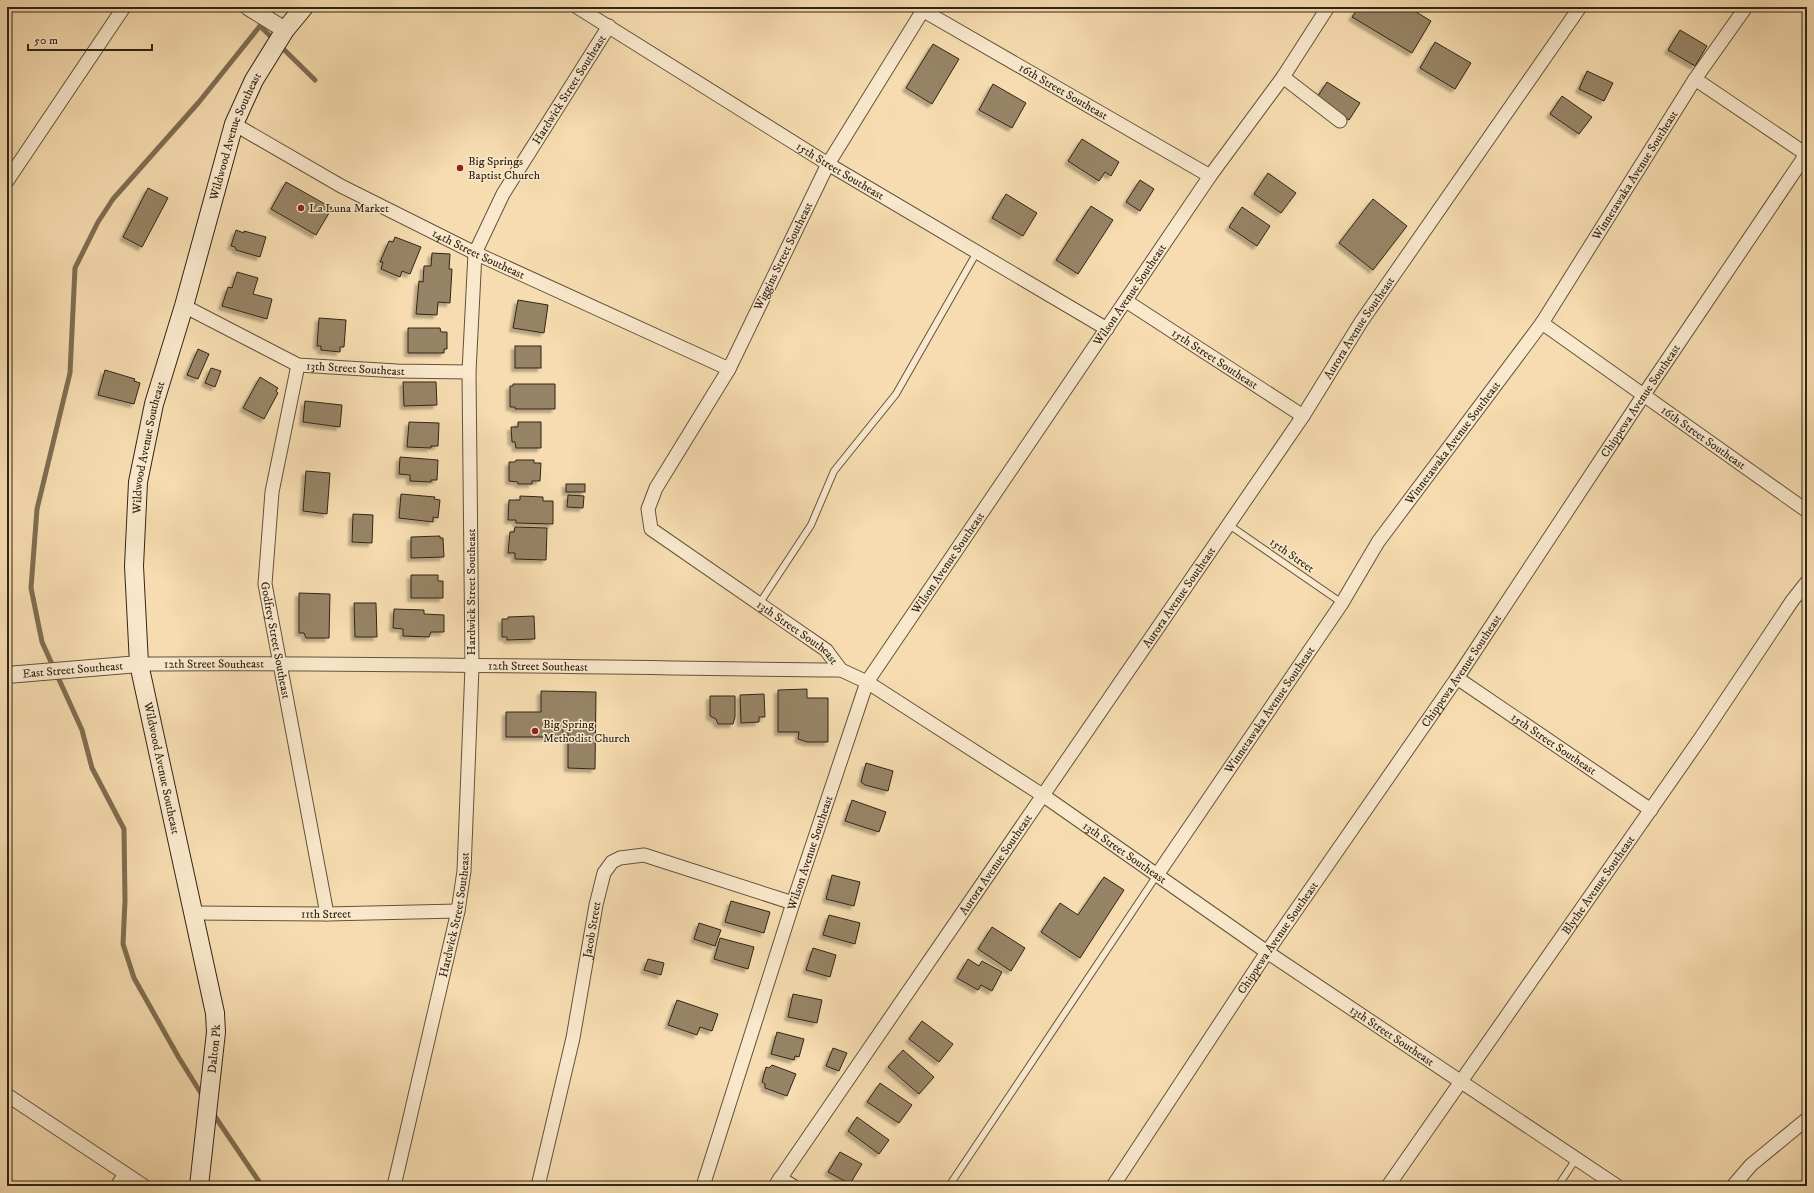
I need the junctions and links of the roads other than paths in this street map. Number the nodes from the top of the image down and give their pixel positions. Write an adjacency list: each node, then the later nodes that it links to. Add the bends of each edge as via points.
1 (124, 7): 18 (street)
2 (248, 7): 10 (street)
3 (304, 7): 10 (main road, Wildwood Avenue Southeast)
4 (577, 7): 9 (street, 15th Street Southeast)
5 (1328, 7): 11 (street, Wilson Avenue Southeast)
6 (1580, 7): 29 (street, Aurora Avenue Southeast, via 1361,322)
7 (1746, 7): 12 (street, Winnetawaka Avenue Southeast)
8 (921, 8): 16 (street, Wiggins Street Southeast); 17 (street, 16th Street Southeast)
9 (609, 26): 16 (street, 15th Street Southeast); 20 (street, Hardwick Street Southeast, via 503,194)
10 (285, 30): 14 (main road, Wildwood Avenue Southeast, via 254,80)
11 (1282, 77): 13 (street); 17 (street, Wilson Avenue Southeast)
12 (1695, 79): 15 (street); 23 (street, Winnetawaka Avenue Southeast)
13 (1340, 121)
14 (234, 124): 20 (street, 14th Street Southeast, via 340,186); 22 (main road, Wildwood Avenue Southeast)
15 (1806, 153): 28 (street, Chippewa Avenue Southeast)
16 (828, 164): 19 (street, 15th Street Southeast); 26 (street, Wiggins Street Southeast)
17 (1210, 176): 21 (street, Wilson Avenue Southeast)
18 (7, 181)
19 (977, 252): 24 (street, 15th Street Southeast); 35 (lane, via 896,394 834,472 811,525)
20 (475, 253): 26 (street, 14th Street Southeast); 27 (street, Hardwick Street Southeast)
21 (1126, 301): 24 (street, Wilson Avenue Southeast); 29 (street, 15th Street Southeast)
22 (184, 306): 25 (street, 13th Street Southeast); 37 (main road, Wildwood Avenue Southeast, via 154,404 138,482 134,566)
23 (1542, 323): 28 (street, 16th Street Southeast); 34 (street, Winnetawaka Avenue Southeast, via 1378,542)
24 (1107, 329): 42 (street, Wilson Avenue Southeast)
25 (298, 365): 27 (street, 13th Street Southeast); 36 (street, Godfrey Street Southeast, via 272,492 265,584)
26 (729, 369): 30 (street, Wiggins Street Southeast, via 656,488)
27 (470, 372): 38 (street, Hardwick Street Southeast)
28 (1643, 396): 31 (street, 16th Street Southeast); 41 (street, Chippewa Avenue Southeast)
29 (1303, 416): 32 (street, Aurora Avenue Southeast)
30 (648, 509): 35 (street, 13th Street Southeast, via 651,529)
31 (1807, 511)
32 (1229, 525): 34 (lane, 15th Street); 43 (street, Aurora Avenue Southeast)
33 (1807, 582): 44 (street, Blythe Avenue Southeast)
34 (1342, 603): 45 (street, Winnetawaka Avenue Southeast)
35 (759, 604): 39 (street, 13th Street Southeast, via 826,650)
36 (280, 663): 37 (street, 12th Street Southeast); 38 (street, 12th Street Southeast); 49 (street, Godfrey Street Southeast)
37 (139, 664): 40 (street, East Street Southeast); 48 (main road, Wildwood Avenue Southeast)
38 (472, 667): 39 (street, 12th Street Southeast); 47 (street, Hardwick Street Southeast, via 464,870)
39 (841, 670): 42 (street, 13th Street Southeast)
40 (7, 675)
41 (1457, 678): 44 (street, 15th Street Southeast); 50 (street, Chippewa Avenue Southeast)
42 (867, 682): 43 (street, 13th Street Southeast); 46 (street, Wilson Avenue Southeast)
43 (1044, 796): 45 (street, 13th Street Southeast); 56 (street, Aurora Avenue Southeast)
44 (1651, 810): 51 (street, Blythe Avenue Southeast)
45 (1157, 875): 50 (street, 13th Street Southeast); 64 (lane)
46 (793, 903): 61 (street, Jacob Street, via 644,856 632,856 612,862 604,873 596,905 573,1038); 62 (street, Wilson Avenue Southeast)
47 (458, 911): 49 (street, 11th Street); 60 (street, Hardwick Street Southeast)
48 (194, 913): 49 (street, 11th Street); 59 (main road, Dalton Pk, via 211,992 216,1032)
49 (327, 914)
50 (1267, 952): 51 (street, 13th Street Southeast); 65 (street, Chippewa Avenue Southeast)
51 (1460, 1081): 54 (street, 13th Street Southeast); 66 (street, Blythe Avenue Southeast)
52 (8, 1097): 55 (street)
53 (1807, 1118): 69 (street, via 1752,1165)
54 (1576, 1159): 67 (lane); 68 (street, 13th Street Southeast)
55 (125, 1174): 57 (street); 58 (street)
56 (778, 1182): 63 (street)
57 (117, 1186)
58 (144, 1186)
59 (199, 1186)
60 (394, 1186)
61 (538, 1186)
62 (703, 1186)
63 (793, 1186)
64 (949, 1186)
65 (1113, 1186)
66 (1388, 1186)
67 (1558, 1186)
68 (1617, 1186)
69 (1733, 1186)

